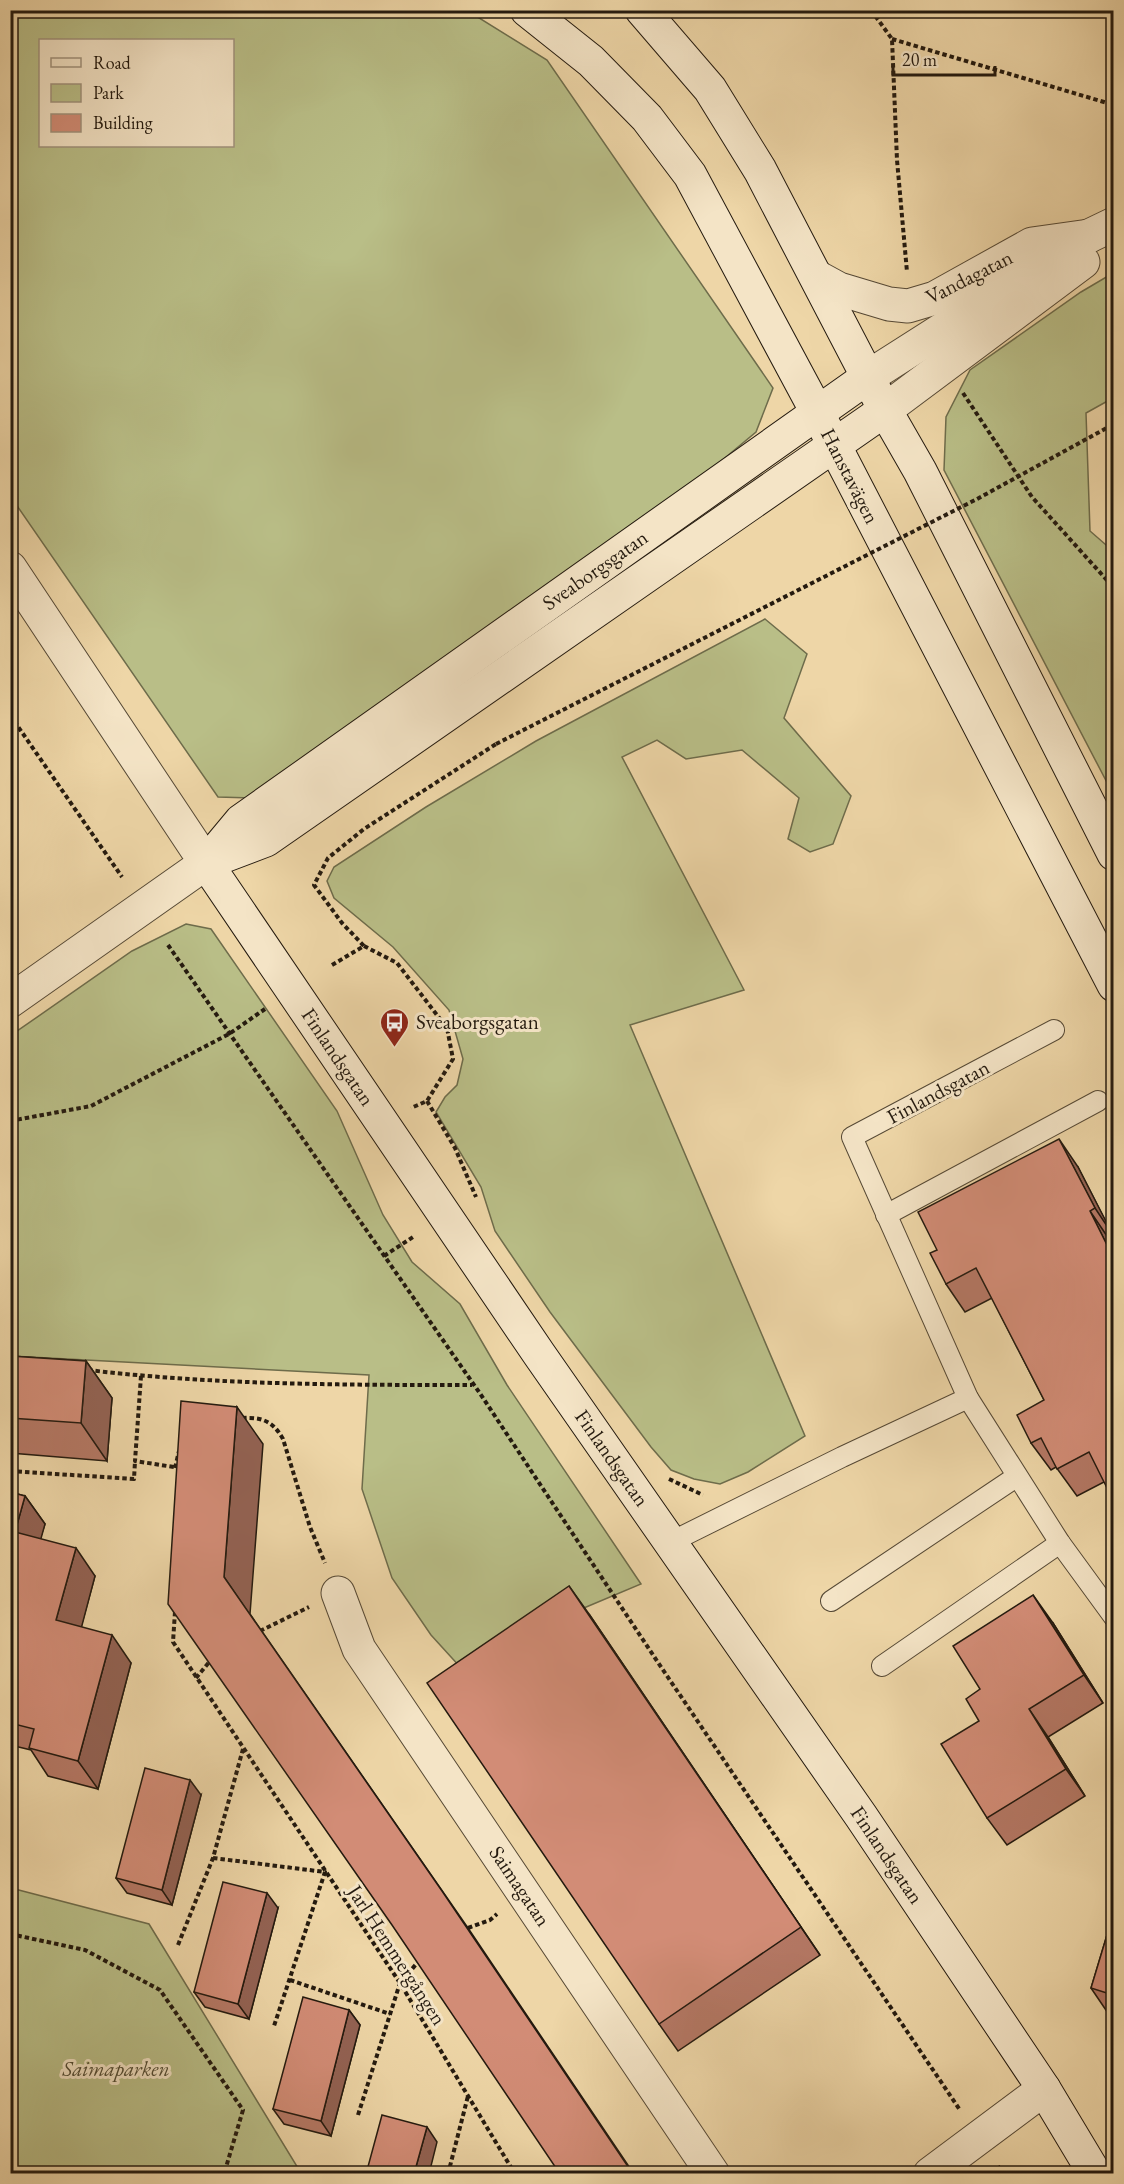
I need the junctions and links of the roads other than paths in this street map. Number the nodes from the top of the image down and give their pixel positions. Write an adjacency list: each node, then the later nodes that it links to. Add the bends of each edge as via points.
1 (527, 10): 7 (street, Hanstavägen, via 591,61 647,118 690,175)
2 (642, 10): 4 (street, via 710,89)
3 (1105, 233): 4 (street, Vandagatan, via 1032,244 935,298 908,306 839,289); 5 (street, Vandagatan); 6 (street)
4 (817, 277): 5 (street)
5 (868, 377): 6 (street); 7 (street, Vandagatan)
6 (885, 410): 8 (street, Sveaborgsgatan); 10 (street, via 930,490)
7 (817, 412): 8 (street, Hanstavägen); 11 (street, Sveaborgsgatan, via 241,821)
8 (834, 445): 11 (street, Sveaborgsgatan, via 266,840); 12 (street, Hanstavägen)
9 (10, 568): 11 (street, Finlandsgatan)
10 (1113, 854)
11 (206, 863): 13 (street, Sveaborgsgatan); 19 (street, Finlandsgatan)
12 (1113, 985)
13 (10, 1001)
14 (1054, 1030): 16 (lane, Finlandsgatan, via 852,1137)
15 (1098, 1101): 16 (lane)
16 (886, 1215): 17 (lane, Finlandsgatan)
17 (968, 1398): 18 (lane, Finlandsgatan); 19 (lane)
18 (1016, 1477): 20 (lane, Finlandsgatan); 22 (lane)
19 (671, 1542): 25 (street, Finlandsgatan)
20 (1060, 1543): 23 (lane, Finlandsgatan); 24 (lane)
21 (338, 1593): 26 (street, Saimagatan, via 359,1648)
22 (831, 1601)
23 (1113, 1617)
24 (882, 1666)
25 (1044, 2089): 27 (street); 28 (street, Finlandsgatan)
26 (713, 2174)
27 (930, 2174)
28 (1095, 2174)

